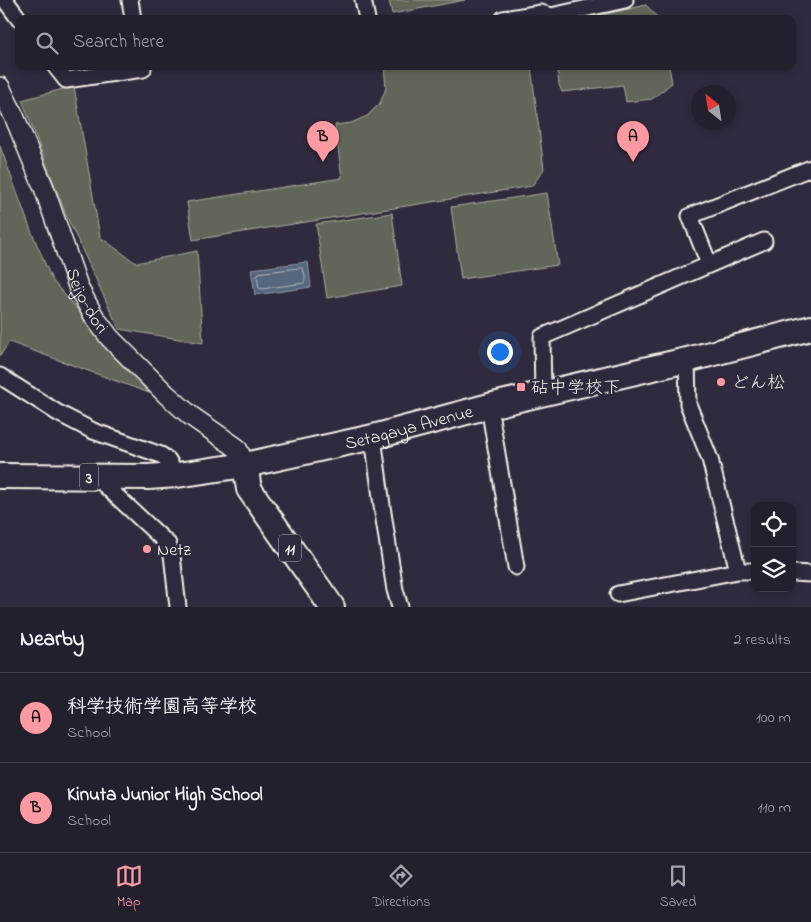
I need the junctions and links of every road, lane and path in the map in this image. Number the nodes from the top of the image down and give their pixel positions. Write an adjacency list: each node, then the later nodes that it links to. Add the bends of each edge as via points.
1 (5, 0): 5 (street)
2 (130, 0): 6 (street)
3 (363, 0): 7 (street)
4 (625, 0): 10 (street)
5 (16, 15)
6 (132, 15)
7 (366, 15)
8 (528, 15): 9 (street)
9 (548, 15)
10 (556, 15)
11 (59, 70): 12 (street, via 66,80)
12 (136, 70)
13 (0, 87): 23 (street, Seijo-dori, via 44,188 80,289 95,318 110,338 168,395 191,416 237,448)
14 (811, 168): 16 (street, via 690,216)
15 (764, 241): 16 (street)
16 (710, 264): 20 (street, via 542,337)
17 (811, 328): 18 (main road, Setagaya Avenue / 3)
18 (686, 360): 20 (main road, Setagaya Avenue / 3); 28 (street, via 688,404 710,459)
19 (0, 376): 24 (street, via 93,431 162,455)
20 (543, 394): 21 (main road, Setagaya Avenue / 3)
21 (489, 406): 22 (main road, Setagaya Avenue / 3); 27 (street)
22 (373, 437): 23 (main road, Setagaya Avenue / 3); 35 (street)
23 (245, 464): 24 (main road, Setagaya Avenue / 3); 34 (main road, 11, via 248,488)
24 (177, 475): 26 (main road, Setagaya Avenue / 3)
25 (0, 476): 26 (main road, Setagaya Avenue / 3)
26 (96, 477): 33 (street, via 168,544)
27 (516, 566)
28 (738, 571): 29 (street); 32 (street)
29 (751, 571)
30 (796, 573): 31 (street)
31 (811, 574)
32 (618, 594)
33 (178, 607)
34 (332, 607)
35 (400, 607)

